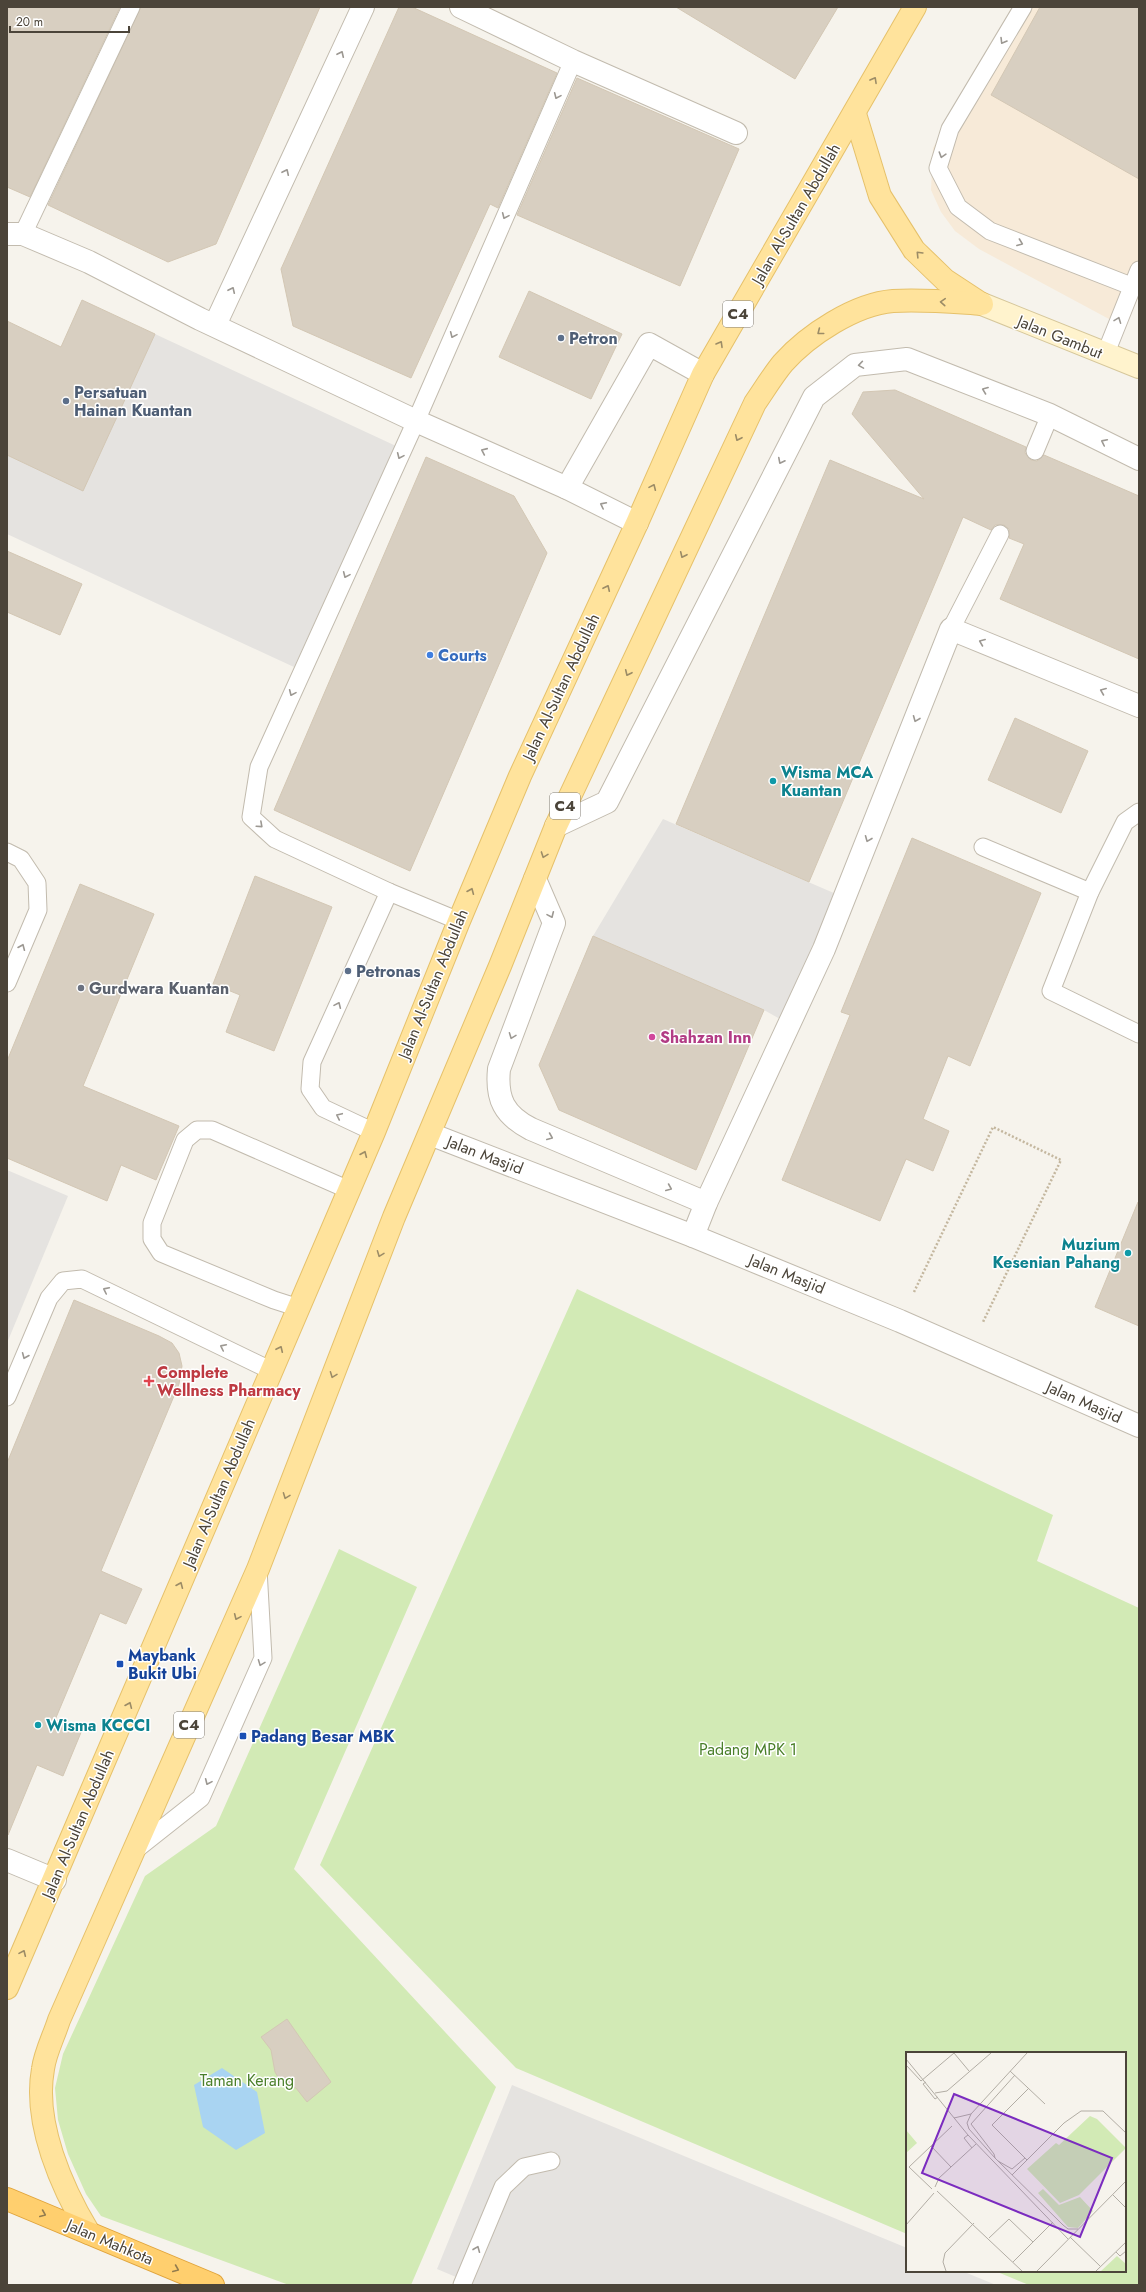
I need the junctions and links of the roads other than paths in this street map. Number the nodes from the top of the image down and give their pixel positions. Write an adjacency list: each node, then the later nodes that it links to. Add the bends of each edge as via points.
1 (131, 7): 9 (lane)
2 (363, 7): 13 (street, one-way to 2)
3 (461, 7): 6 (street)
4 (915, 7): 7 (main road, Jalan Al-Sultan Abdullah / C4, one-way to 4)
5 (1023, 7): 11 (lane, one-way to 11, via 950,129 938,168 958,208 990,231)
6 (573, 61): 8 (street); 18 (lane, one-way to 18)
7 (855, 114): 12 (main road, one-way to 7, via 945,280 914,250 880,196); 16 (main road, Jalan Al-Sultan Abdullah / C4, one-way to 7)
8 (736, 133)
9 (15, 234): 13 (street, via 89,262)
10 (1139, 270): 11 (lane)
11 (1131, 286): 14 (lane, one-way to 11)
12 (982, 304): 14 (street, Jalan Gambut); 27 (main road, C4, one-way to 27, via 913,300 891,301 857,309 823,329 784,362 755,402)
13 (215, 325): 18 (street)
14 (1105, 355): 15 (street, Jalan Gambut)
15 (1139, 367)
16 (703, 374): 21 (street, via 649,344); 22 (main road, Jalan Al-Sultan Abdullah / C4, one-way to 16)
17 (1050, 415): 19 (lane); 20 (street, one-way to 17); 27 (street, one-way to 27, via 907,360 855,365 814,397 607,802)
18 (416, 421): 21 (street, one-way to 18); 31 (lane, one-way to 31, via 259,767 251,817 275,839)
19 (1035, 451)
20 (1139, 459)
21 (567, 488): 22 (street, one-way to 21)
22 (637, 523): 33 (main road, Jalan Al-Sultan Abdullah / C4, one-way to 22, via 520,776)
23 (1000, 534): 24 (lane)
24 (951, 629): 25 (street, one-way to 24); 39 (street, one-way to 39, via 824,949)
25 (1139, 706)
26 (1139, 812): 32 (lane, via 1125,822)
27 (556, 826): 30 (main road, C4, one-way to 30)
28 (983, 847): 32 (lane)
29 (7, 852): 34 (lane, one-way to 29, via 38,910 38,883 21,859)
30 (535, 879): 37 (main road, C4); 39 (street, one-way to 39, via 554,923 499,1069 498,1085 502,1104 516,1121 531,1129)
31 (389, 892): 33 (lane); 36 (lane, one-way to 31, via 323,1108 310,1089 312,1062)
32 (1090, 892): 35 (lane, via 1050,991)
33 (459, 921): 36 (main road, Jalan Al-Sultan Abdullah / C4)
34 (7, 983)
35 (1139, 1034)
36 (374, 1132): 38 (main road, Jalan Al-Sultan Abdullah / C4, one-way to 36)
37 (430, 1134): 40 (street, Jalan Masjid); 45 (main road, C4, one-way to 45, via 394,1217)
38 (349, 1190): 41 (main road, Jalan Al-Sultan Abdullah / C4); 41 (lane, via 212,1130 197,1130 185,1140 152,1223 152,1239 161,1252)
39 (706, 1203): 40 (street)
40 (693, 1236): 44 (street, Jalan Masjid, via 900,1321)
41 (299, 1308): 42 (main road, Jalan Al-Sultan Abdullah / C4, one-way to 41)
42 (270, 1370): 43 (lane, one-way to 43, via 82,1279 63,1281 49,1298); 48 (main road, Jalan Al-Sultan Abdullah / C4, one-way to 42)
43 (7, 1397)
44 (1139, 1426)
45 (258, 1569): 46 (main road, C4, one-way to 46); 46 (lane, one-way to 46, via 263,1658 201,1798)
46 (133, 1852): 52 (main road, C4, via 59,2020 43,2069 42,2107 51,2151 69,2196)
47 (7, 1860): 48 (street)
48 (55, 1880): 49 (main road, Jalan Al-Sultan Abdullah / C4, one-way to 48)
49 (7, 1988)
50 (551, 2161): 54 (lane, one-way to 50, via 503,2187 524,2167)
51 (7, 2199): 52 (highway, Jalan Mahkota, one-way to 52)
52 (89, 2233): 53 (highway, Jalan Mahkota, one-way to 53)
53 (213, 2285)
54 (462, 2285)

